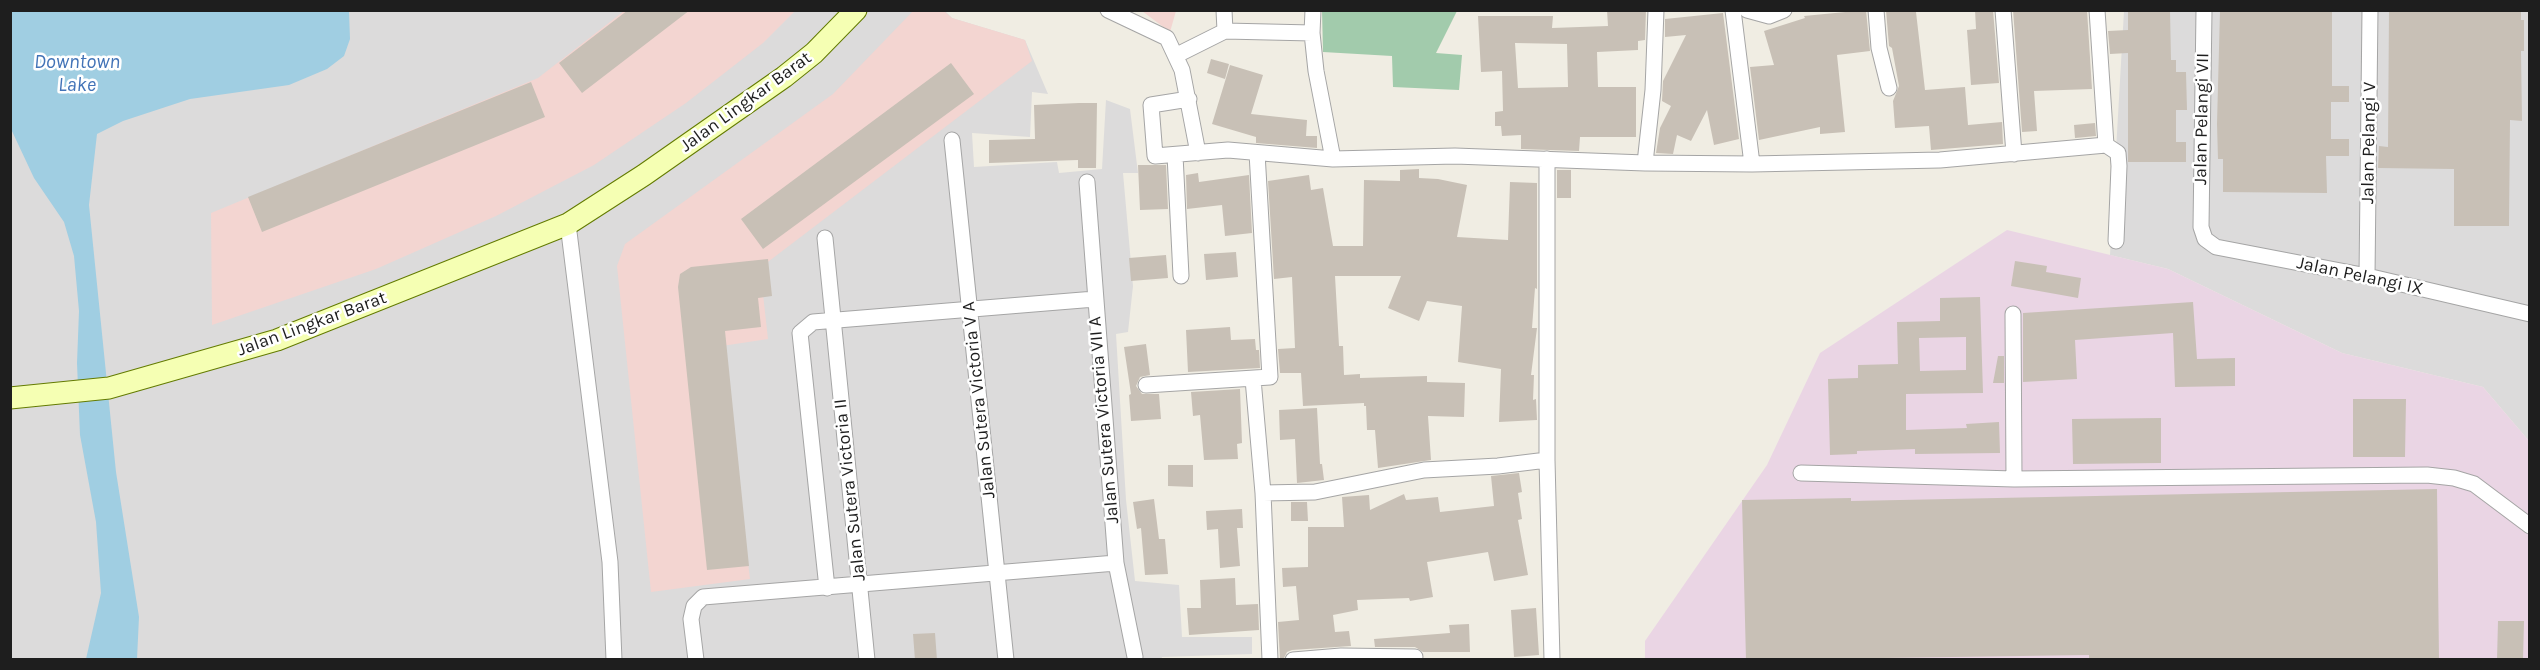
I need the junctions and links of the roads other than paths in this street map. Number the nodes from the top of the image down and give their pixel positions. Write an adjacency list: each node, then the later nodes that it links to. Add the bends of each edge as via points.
1 (856, 10): 30 (street, Jalan Lingkar Barat, via 784,77)
2 (1108, 10): 16 (street, via 1167,38)
3 (1224, 10): 14 (street)
4 (1314, 10): 15 (street)
5 (1656, 10): 27 (street)
6 (1733, 10): 28 (street)
7 (1747, 10): 8 (street, via 1769,16)
8 (1784, 10)
9 (1876, 10): 17 (street, via 1879,48)
10 (2003, 10): 23 (street)
11 (2097, 10): 20 (street)
12 (2204, 10): 31 (street, Jalan Pelangi VII)
13 (2370, 10): 35 (street, Jalan Pelangi V)
14 (1225, 30): 15 (street); 16 (street)
15 (1312, 33): 25 (street)
16 (1177, 55): 18 (street)
17 (1889, 88)
18 (1189, 99): 21 (street); 24 (street, via 1151,105 1155,156)
19 (952, 140): 37 (street, Jalan Sutera Victoria V A)
20 (2106, 145): 23 (street); 33 (street, via 2118,153 2120,166)
21 (1198, 153): 22 (street); 24 (street)
22 (1257, 153): 25 (street); 41 (street, via 1270,377)
23 (2014, 154): 28 (street, via 1940,160)
24 (1175, 155): 34 (street)
25 (1333, 159): 26 (street)
26 (1547, 159): 27 (street); 44 (street)
27 (1646, 163): 28 (street)
28 (1752, 164)
29 (1086, 182): 36 (street, Jalan Sutera Victoria VII A)
30 (568, 224): 43 (street, Jalan Lingkar Barat, via 277,340 109,388); 55 (street, via 610,562)
31 (2201, 227): 35 (street, Jalan Pelangi IX, via 2205,239 2216,247)
32 (825, 238): 40 (street, Jalan Sutera Victoria II)
33 (2116, 241)
34 (1181, 276)
35 (2367, 276): 39 (street, Jalan Pelangi IX)
36 (1095, 299): 37 (street); 49 (street, Jalan Sutera Victoria VII A)
37 (969, 308): 40 (street); 50 (street, Jalan Sutera Victoria V A)
38 (2013, 314): 46 (street)
39 (2529, 314)
40 (834, 321): 51 (street, Jalan Sutera Victoria II); 52 (street, Jalan Sutera Victoria II, via 813,322 800,333)
41 (1254, 380): 42 (street); 47 (street)
42 (1146, 385)
43 (10, 398)
44 (1547, 460): 47 (street, via 1425,470 1315,492); 61 (street)
45 (1801, 473): 46 (street)
46 (2014, 479): 48 (street, via 2427,475 2474,484)
47 (1263, 494): 59 (street)
48 (2529, 526)
49 (1116, 563): 50 (street); 53 (street, Jalan Sutera Victoria VII A)
50 (997, 574): 51 (street); 58 (street, Jalan Sutera Victoria V A)
51 (859, 585): 52 (street); 57 (street, Jalan Sutera Victoria II)
52 (827, 588): 56 (street, via 703,597 694,606 691,619)
53 (1135, 657)
54 (1415, 657): 60 (street)
55 (614, 660)
56 (696, 660)
57 (867, 660)
58 (1006, 660)
59 (1270, 660)
60 (1293, 660)
61 (1552, 660)

